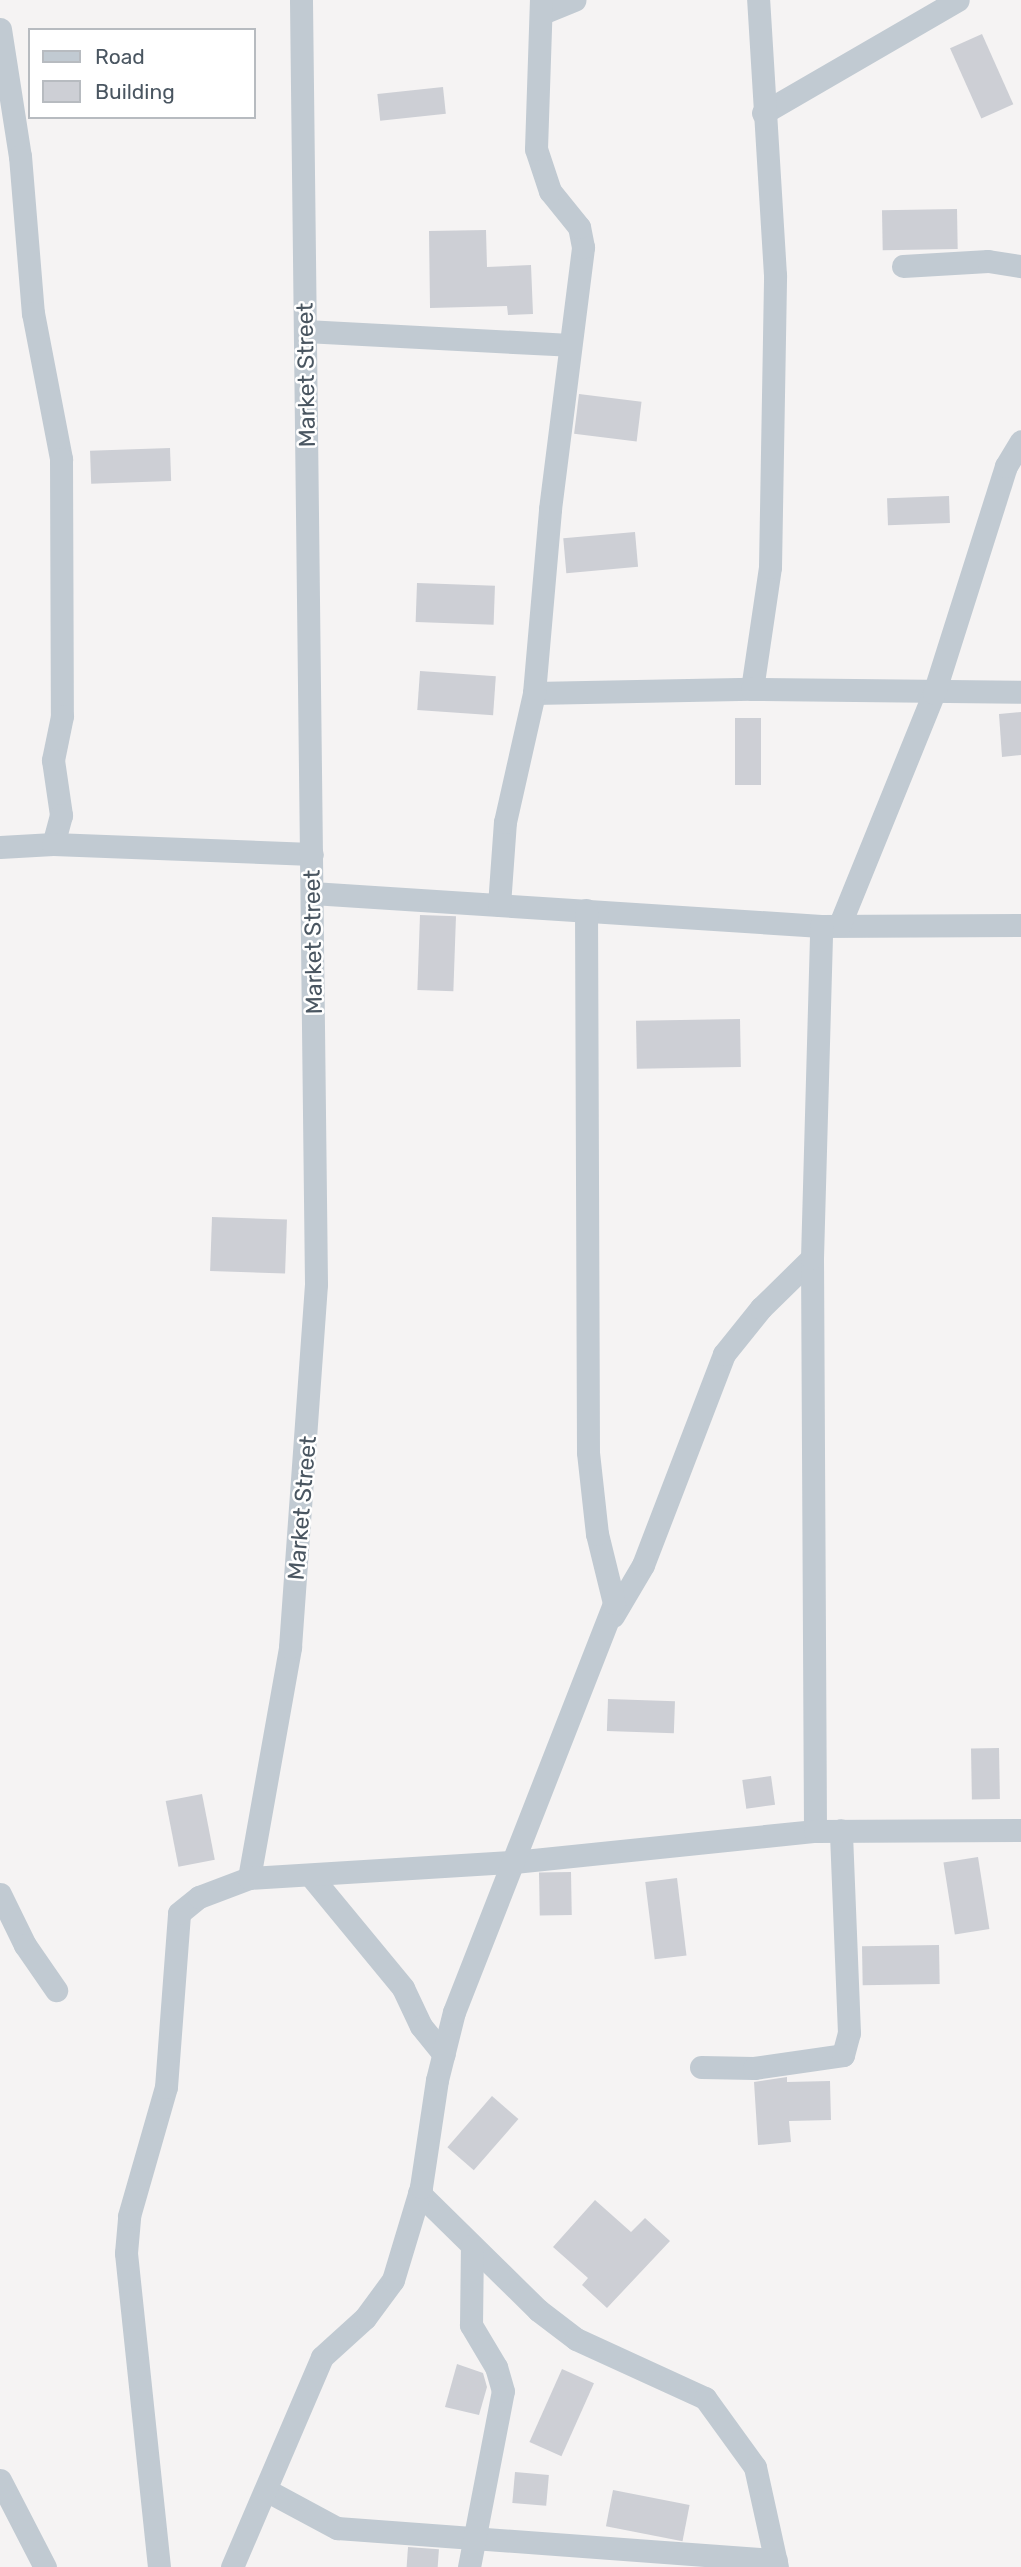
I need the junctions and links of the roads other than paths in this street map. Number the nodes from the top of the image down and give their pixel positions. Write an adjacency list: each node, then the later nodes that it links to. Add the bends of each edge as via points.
1 (301, 0): 10 (street, Market Street)
2 (574, 0): 5 (street)
3 (758, 0): 7 (street)
4 (958, 0): 7 (street)
5 (542, 7): 11 (street, via 536,149 550,191 579,227 583,247)
6 (0, 29): 17 (street, via 20,156 33,313 61,459 62,702 53,760 61,814)
7 (763, 113): 13 (street, via 775,275 771,539)
8 (1021, 266): 9 (street, via 988,261)
9 (903, 267)
10 (305, 331): 11 (street); 19 (street, Market Street)
11 (570, 345): 15 (street)
12 (1021, 441): 16 (street, via 1006,466)
13 (752, 689): 15 (street); 16 (street)
14 (1021, 692): 16 (street)
15 (534, 693): 21 (street, via 505,822)
16 (934, 693): 23 (street)
17 (53, 844): 18 (street); 19 (street)
18 (0, 847)
19 (312, 855): 20 (street, Market Street)
20 (312, 893): 21 (street); 32 (street, Market Street, via 317,1284 308,1436 290,1647)
21 (499, 905): 22 (street)
22 (586, 910): 23 (street); 26 (street, via 588,1452 597,1534 614,1603)
23 (831, 925): 24 (street); 25 (street)
24 (1021, 925)
25 (812, 1258): 26 (street, via 761,1308 724,1354 643,1565); 29 (street)
26 (610, 1621): 30 (street)
27 (841, 1830): 28 (street); 29 (street); 36 (street, via 849,2033 843,2055 754,2068)
28 (1021, 1830)
29 (815, 1831): 30 (street)
30 (514, 1863): 31 (street); 35 (street, via 454,2012)
31 (310, 1875): 32 (street); 35 (street, via 403,1988 421,2026)
32 (249, 1878): 44 (street, via 199,1897 179,1913 166,2087 129,2216 129,2305)
33 (0, 1894): 34 (street, via 25,1945)
34 (56, 1990)
35 (444, 2054): 37 (street)
36 (701, 2067)
37 (419, 2193): 38 (street); 40 (street, via 393,2280 365,2318 323,2357)
38 (472, 2246): 41 (street, via 471,2325 496,2367 503,2391); 42 (street, via 576,2339 705,2398 755,2468)
39 (0, 2480): 43 (street)
40 (267, 2490): 41 (street, via 337,2528); 45 (street)
41 (472, 2539): 42 (street); 46 (street)
42 (776, 2564)
43 (45, 2567)
44 (159, 2567)
45 (232, 2567)
46 (469, 2567)

